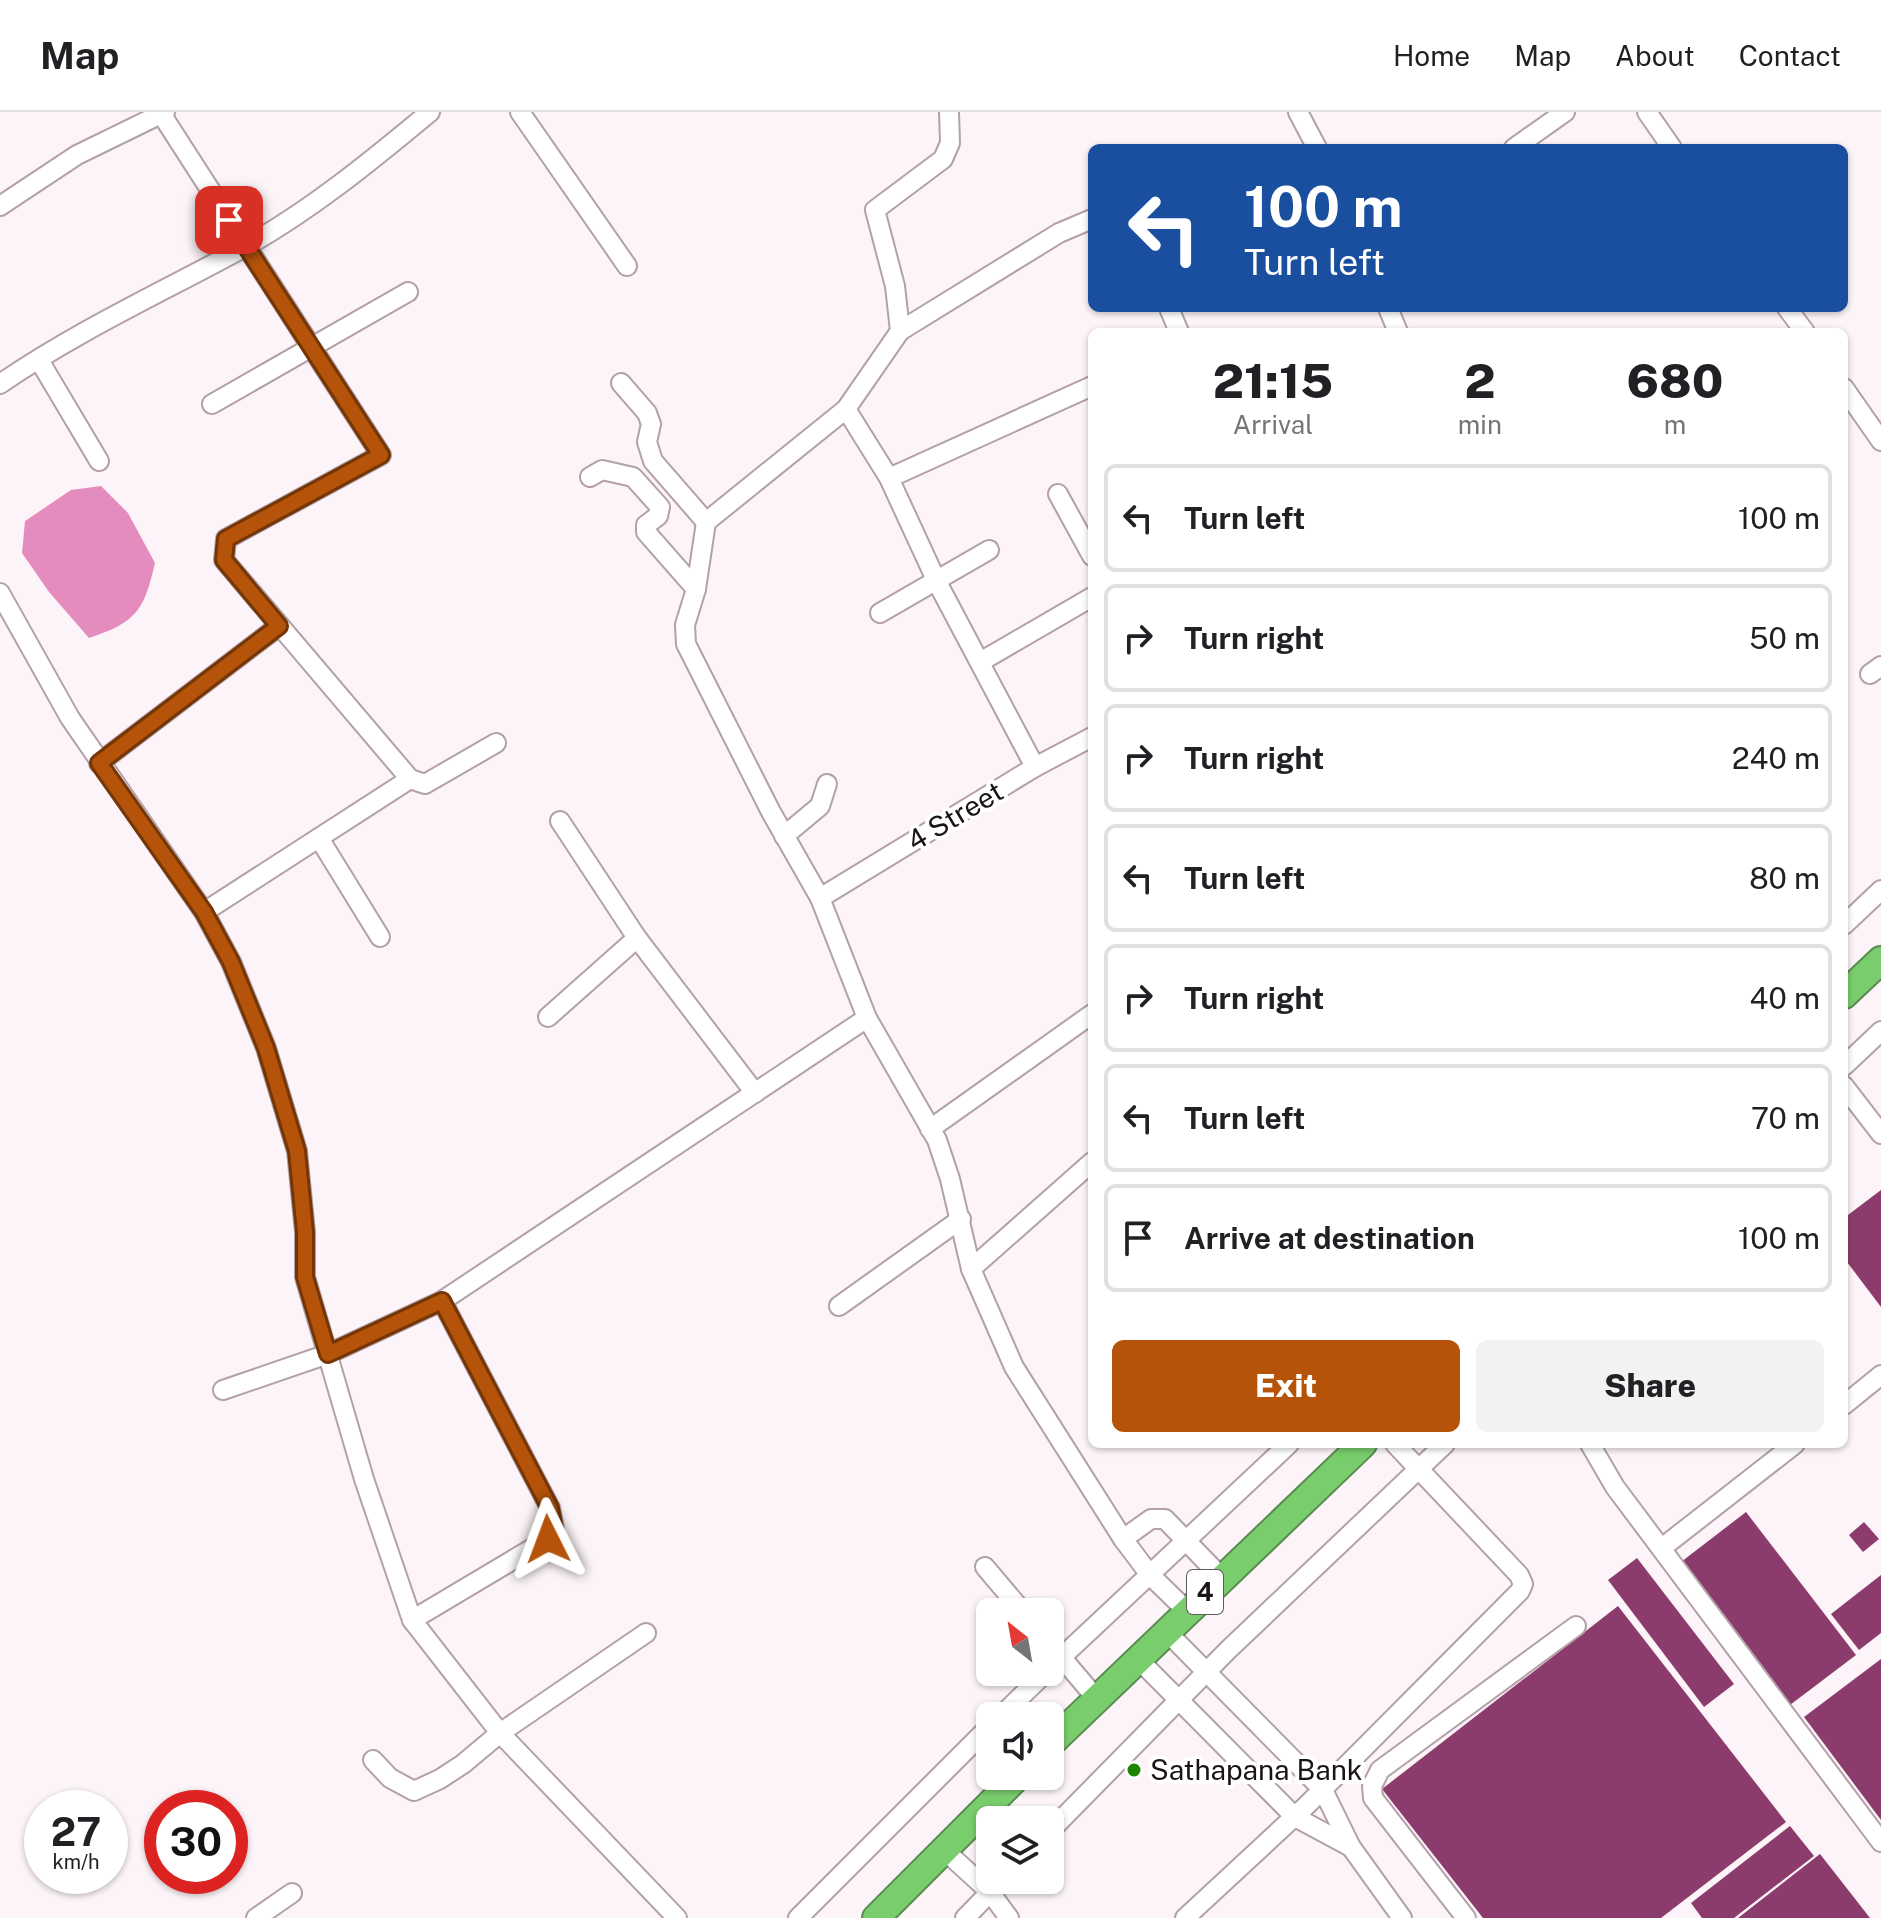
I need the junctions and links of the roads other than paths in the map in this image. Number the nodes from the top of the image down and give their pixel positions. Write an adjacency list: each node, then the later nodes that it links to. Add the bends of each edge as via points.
1 (430, 112): 13 (street, via 324,196)
2 (520, 112): 14 (street)
3 (949, 112): 16 (street, via 950,143 943,159 875,210 895,286)
4 (1298, 112): 8 (street)
5 (1565, 112): 9 (street)
6 (1647, 112): 10 (street)
7 (162, 113): 11 (street, via 77,155); 13 (street)
8 (1315, 144)
9 (1520, 144)
10 (1669, 144)
11 (0, 206)
12 (1088, 221): 16 (street, via 1059,233)
13 (245, 246): 17 (street); 18 (street)
14 (627, 266)
15 (408, 292): 17 (street)
16 (900, 331): 24 (street)
17 (313, 348): 23 (street); 38 (street, via 381,455 226,539 224,560)
18 (39, 360): 19 (street); 26 (street)
19 (3, 376)
20 (621, 383): 30 (street, via 647,413 653,461)
21 (1088, 388): 28 (street)
22 (1848, 394): 25 (street)
23 (212, 404)
24 (846, 409): 28 (street); 30 (street)
25 (1881, 441)
26 (99, 461)
27 (590, 477): 34 (street, via 602,470 633,477 660,507 646,532)
28 (889, 478): 33 (street)
29 (1058, 494): 31 (street)
30 (706, 522): 34 (street)
31 (1088, 549)
32 (989, 550): 33 (street)
33 (937, 582): 37 (street); 39 (street)
34 (696, 589): 47 (street, via 685,625 686,644)
35 (0, 593): 42 (street)
36 (1088, 599): 39 (street)
37 (880, 613)
38 (279, 626): 42 (street); 44 (street)
39 (980, 662): 43 (street)
40 (1088, 739): 43 (street, 4 Street)
41 (496, 743): 44 (street, via 425,784)
42 (99, 763): 51 (street)
43 (1035, 767): 50 (street, 4 Street)
44 (410, 779): 48 (street)
45 (827, 784): 47 (street, via 820,806)
46 (560, 821): 54 (street)
47 (784, 836): 50 (street)
48 (319, 838): 51 (street); 53 (street)
49 (1881, 890): 52 (street)
50 (820, 898): 59 (street)
51 (204, 912): 71 (street, via 266,1048 297,1151 305,1277)
52 (1848, 921)
53 (380, 937)
54 (637, 938): 57 (street); 63 (street)
55 (1881, 960): 56 (highway)
56 (1848, 991)
57 (548, 1017)
58 (1088, 1017): 64 (street)
59 (867, 1018): 63 (street); 64 (street)
60 (1881, 1031): 61 (street)
61 (1848, 1062)
62 (1848, 1091): 65 (street)
63 (755, 1093): 69 (street)
64 (930, 1129): 67 (street)
65 (1881, 1134)
66 (1088, 1166): 68 (street)
67 (961, 1219): 68 (street); 70 (street)
68 (971, 1269): 82 (street, via 1014,1367)
69 (442, 1301): 71 (street); 90 (street, via 550,1508 554,1529 548,1539)
70 (839, 1306)
71 (328, 1354): 73 (street); 90 (street)
72 (1881, 1375): 74 (street)
73 (223, 1390)
74 (1848, 1402)
75 (1285, 1448): 83 (street)
76 (1359, 1448): 87 (highway, 4)
77 (1399, 1448): 81 (street)
78 (1441, 1448): 81 (street)
79 (1592, 1448): 84 (street, via 1615,1487)
80 (1790, 1448): 84 (street)
81 (1419, 1469): 97 (street); 107 (street, via 1523,1584)
82 (1123, 1539): 83 (street, via 1151,1519 1165,1519); 86 (street)
83 (1187, 1540): 86 (street); 87 (street)
84 (1663, 1547): 110 (street)
85 (985, 1567): 88 (street)
86 (1150, 1575): 89 (street); 94 (street)
87 (1221, 1577): 89 (highway, 4)
88 (1011, 1598)
89 (1186, 1610): 92 (highway, 4)
90 (412, 1620): 103 (street)
91 (1576, 1626): 125 (street, via 1380,1770 1372,1786 1373,1798)
92 (1165, 1630): 95 (highway, 4); 97 (street)
93 (646, 1633): 103 (street)
94 (1064, 1650)
95 (1137, 1658): 99 (highway, 4); 100 (street)
96 (1064, 1670): 99 (street)
97 (1208, 1671): 100 (street); 107 (street)
98 (1028, 1686): 101 (street)
99 (1096, 1698): 102 (highway, 4)
100 (1179, 1700): 108 (street); 109 (street)
101 (1014, 1702)
102 (1064, 1730)
103 (500, 1733): 105 (street, via 440,1779 414,1791 390,1778); 118 (street)
104 (976, 1740): 119 (street)
105 (373, 1760)
106 (1004, 1790): 112 (highway)
107 (1323, 1790): 109 (street); 111 (street)
108 (1064, 1817)
109 (1295, 1817): 111 (street); 123 (street)
110 (1881, 1842)
111 (1351, 1847): 124 (street)
112 (943, 1849): 113 (street); 120 (highway)
113 (976, 1872)
114 (292, 1893): 117 (street)
115 (988, 1894): 121 (street)
116 (999, 1894): 122 (street)
117 (256, 1918)
118 (677, 1918)
119 (798, 1918)
120 (876, 1918)
121 (965, 1918)
122 (1009, 1918)
123 (1185, 1918)
124 (1402, 1918)
125 (1466, 1918)

